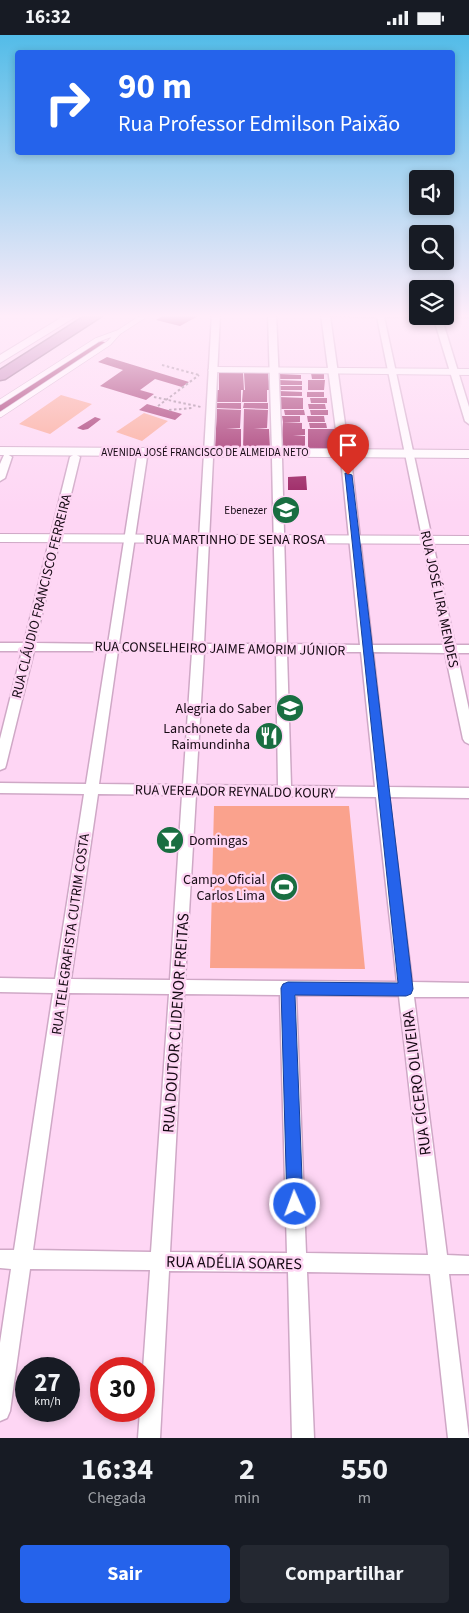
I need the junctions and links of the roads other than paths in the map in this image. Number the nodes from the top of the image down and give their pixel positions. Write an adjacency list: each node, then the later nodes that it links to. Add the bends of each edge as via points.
1 (35, 379): 8 (lane)
2 (54, 379): 9 (lane)
3 (210, 379): 13 (street, RUA DOUTOR CLIDENOR FREITAS)
4 (274, 379): 14 (street)
5 (334, 379): 15 (street, RUA CÍCERO OLIVEIRA)
6 (394, 379): 16 (street, RUA JOSÉ LIRA MENDES)
7 (456, 379): 10 (street)
8 (0, 402)
9 (0, 415)
10 (469, 421)
11 (469, 454): 16 (main road, AVENIDA JOSÉ FRANCISCO DE ALMEIDA NETO)
12 (2, 455): 13 (main road, AVENIDA JOSÉ FRANCISCO DE ALMEIDA NETO); 17 (main road, AVENIDA JOSÉ FRANCISCO DE ALMEIDA NETO); 20 (street)
13 (209, 455): 14 (main road, AVENIDA JOSÉ FRANCISCO DE ALMEIDA NETO); 18 (main road, AVENIDA JOSÉ FRANCISCO DE ALMEIDA NETO); 24 (street, RUA DOUTOR CLIDENOR FREITAS)
14 (277, 455): 15 (main road, AVENIDA JOSÉ FRANCISCO DE ALMEIDA NETO); 25 (street)
15 (345, 456): 16 (main road, AVENIDA JOSÉ FRANCISCO DE ALMEIDA NETO); 27 (street, RUA CÍCERO OLIVEIRA)
16 (410, 456): 19 (main road, AVENIDA JOSÉ FRANCISCO DE ALMEIDA NETO); 26 (street, RUA JOSÉ LIRA MENDES)
17 (75, 457): 18 (main road, AVENIDA JOSÉ FRANCISCO DE ALMEIDA NETO); 22 (street, RUA CLÁUDIO FRANCISCO FERREIRA)
18 (142, 457): 23 (street, RUA TELEGRAFISTA CUTRIM COSTA)
19 (469, 459)
20 (0, 478)
21 (0, 538): 22 (main road, RUA MARTINHO DE SENA ROSA)
22 (55, 538): 23 (main road, RUA MARTINHO DE SENA ROSA); 30 (street, RUA CLÁUDIO FRANCISCO FERREIRA)
23 (130, 538): 24 (main road, RUA MARTINHO DE SENA ROSA); 31 (street, RUA TELEGRAFISTA CUTRIM COSTA)
24 (205, 539): 25 (main road, RUA MARTINHO DE SENA ROSA); 32 (street, RUA DOUTOR CLIDENOR FREITAS)
25 (278, 539): 27 (main road, RUA MARTINHO DE SENA ROSA); 33 (street)
26 (427, 539): 27 (main road, RUA MARTINHO DE SENA ROSA); 28 (main road, RUA MARTINHO DE SENA ROSA); 34 (street, RUA JOSÉ LIRA MENDES)
27 (355, 540): 36 (street, RUA CÍCERO OLIVEIRA)
28 (469, 540)
29 (0, 647): 30 (street, RUA CONSELHEIRO JAIME AMORIM JÚNIOR)
30 (29, 647): 31 (street, RUA CONSELHEIRO JAIME AMORIM JÚNIOR); 38 (street, RUA CLÁUDIO FRANCISCO FERREIRA)
31 (113, 647): 32 (street, RUA CONSELHEIRO JAIME AMORIM JÚNIOR); 40 (street, RUA TELEGRAFISTA CUTRIM COSTA)
32 (198, 648): 33 (street, RUA CONSELHEIRO JAIME AMORIM JÚNIOR); 41 (street, RUA DOUTOR CLIDENOR FREITAS)
33 (283, 648): 36 (street, RUA CONSELHEIRO JAIME AMORIM JÚNIOR); 42 (street)
34 (450, 649): 35 (street, RUA CONSELHEIRO JAIME AMORIM JÚNIOR); 36 (street, RUA CONSELHEIRO JAIME AMORIM JÚNIOR); 37 (street, RUA JOSÉ LIRA MENDES)
35 (469, 649)
36 (368, 650): 43 (street, RUA CÍCERO OLIVEIRA)
37 (469, 739)
38 (0, 765)
39 (0, 788): 40 (street, RUA VEREADOR REYNALDO KOURY)
40 (91, 789): 41 (street, RUA VEREADOR REYNALDO KOURY); 46 (street, RUA TELEGRAFISTA CUTRIM COSTA)
41 (190, 790): 42 (street, RUA VEREADOR REYNALDO KOURY); 47 (street, RUA DOUTOR CLIDENOR FREITAS)
42 (285, 791): 43 (street, RUA VEREADOR REYNALDO KOURY)
43 (382, 792): 44 (street, RUA VEREADOR REYNALDO KOURY); 49 (street, RUA CÍCERO OLIVEIRA)
44 (469, 793)
45 (0, 985): 46 (street)
46 (62, 986): 47 (street); 52 (street, RUA TELEGRAFISTA CUTRIM COSTA)
47 (177, 987): 48 (street); 53 (street, RUA DOUTOR CLIDENOR FREITAS)
48 (288, 988): 49 (street); 54 (street)
49 (406, 989): 50 (street); 55 (street, RUA CÍCERO OLIVEIRA)
50 (469, 990)
51 (0, 1259): 52 (street, RUA ADÉLIA SOARES)
52 (22, 1259): 53 (street, RUA ADÉLIA SOARES); 57 (street, RUA TELEGRAFISTA CUTRIM COSTA)
53 (160, 1261): 54 (street, RUA ADÉLIA SOARES); 58 (street, RUA DOUTOR CLIDENOR FREITAS)
54 (297, 1263): 55 (street, RUA ADÉLIA SOARES); 59 (street)
55 (438, 1265): 56 (street, RUA ADÉLIA SOARES); 60 (street, RUA CÍCERO OLIVEIRA)
56 (469, 1265)
57 (0, 1411)
58 (149, 1438)
59 (303, 1438)
60 (459, 1438)

